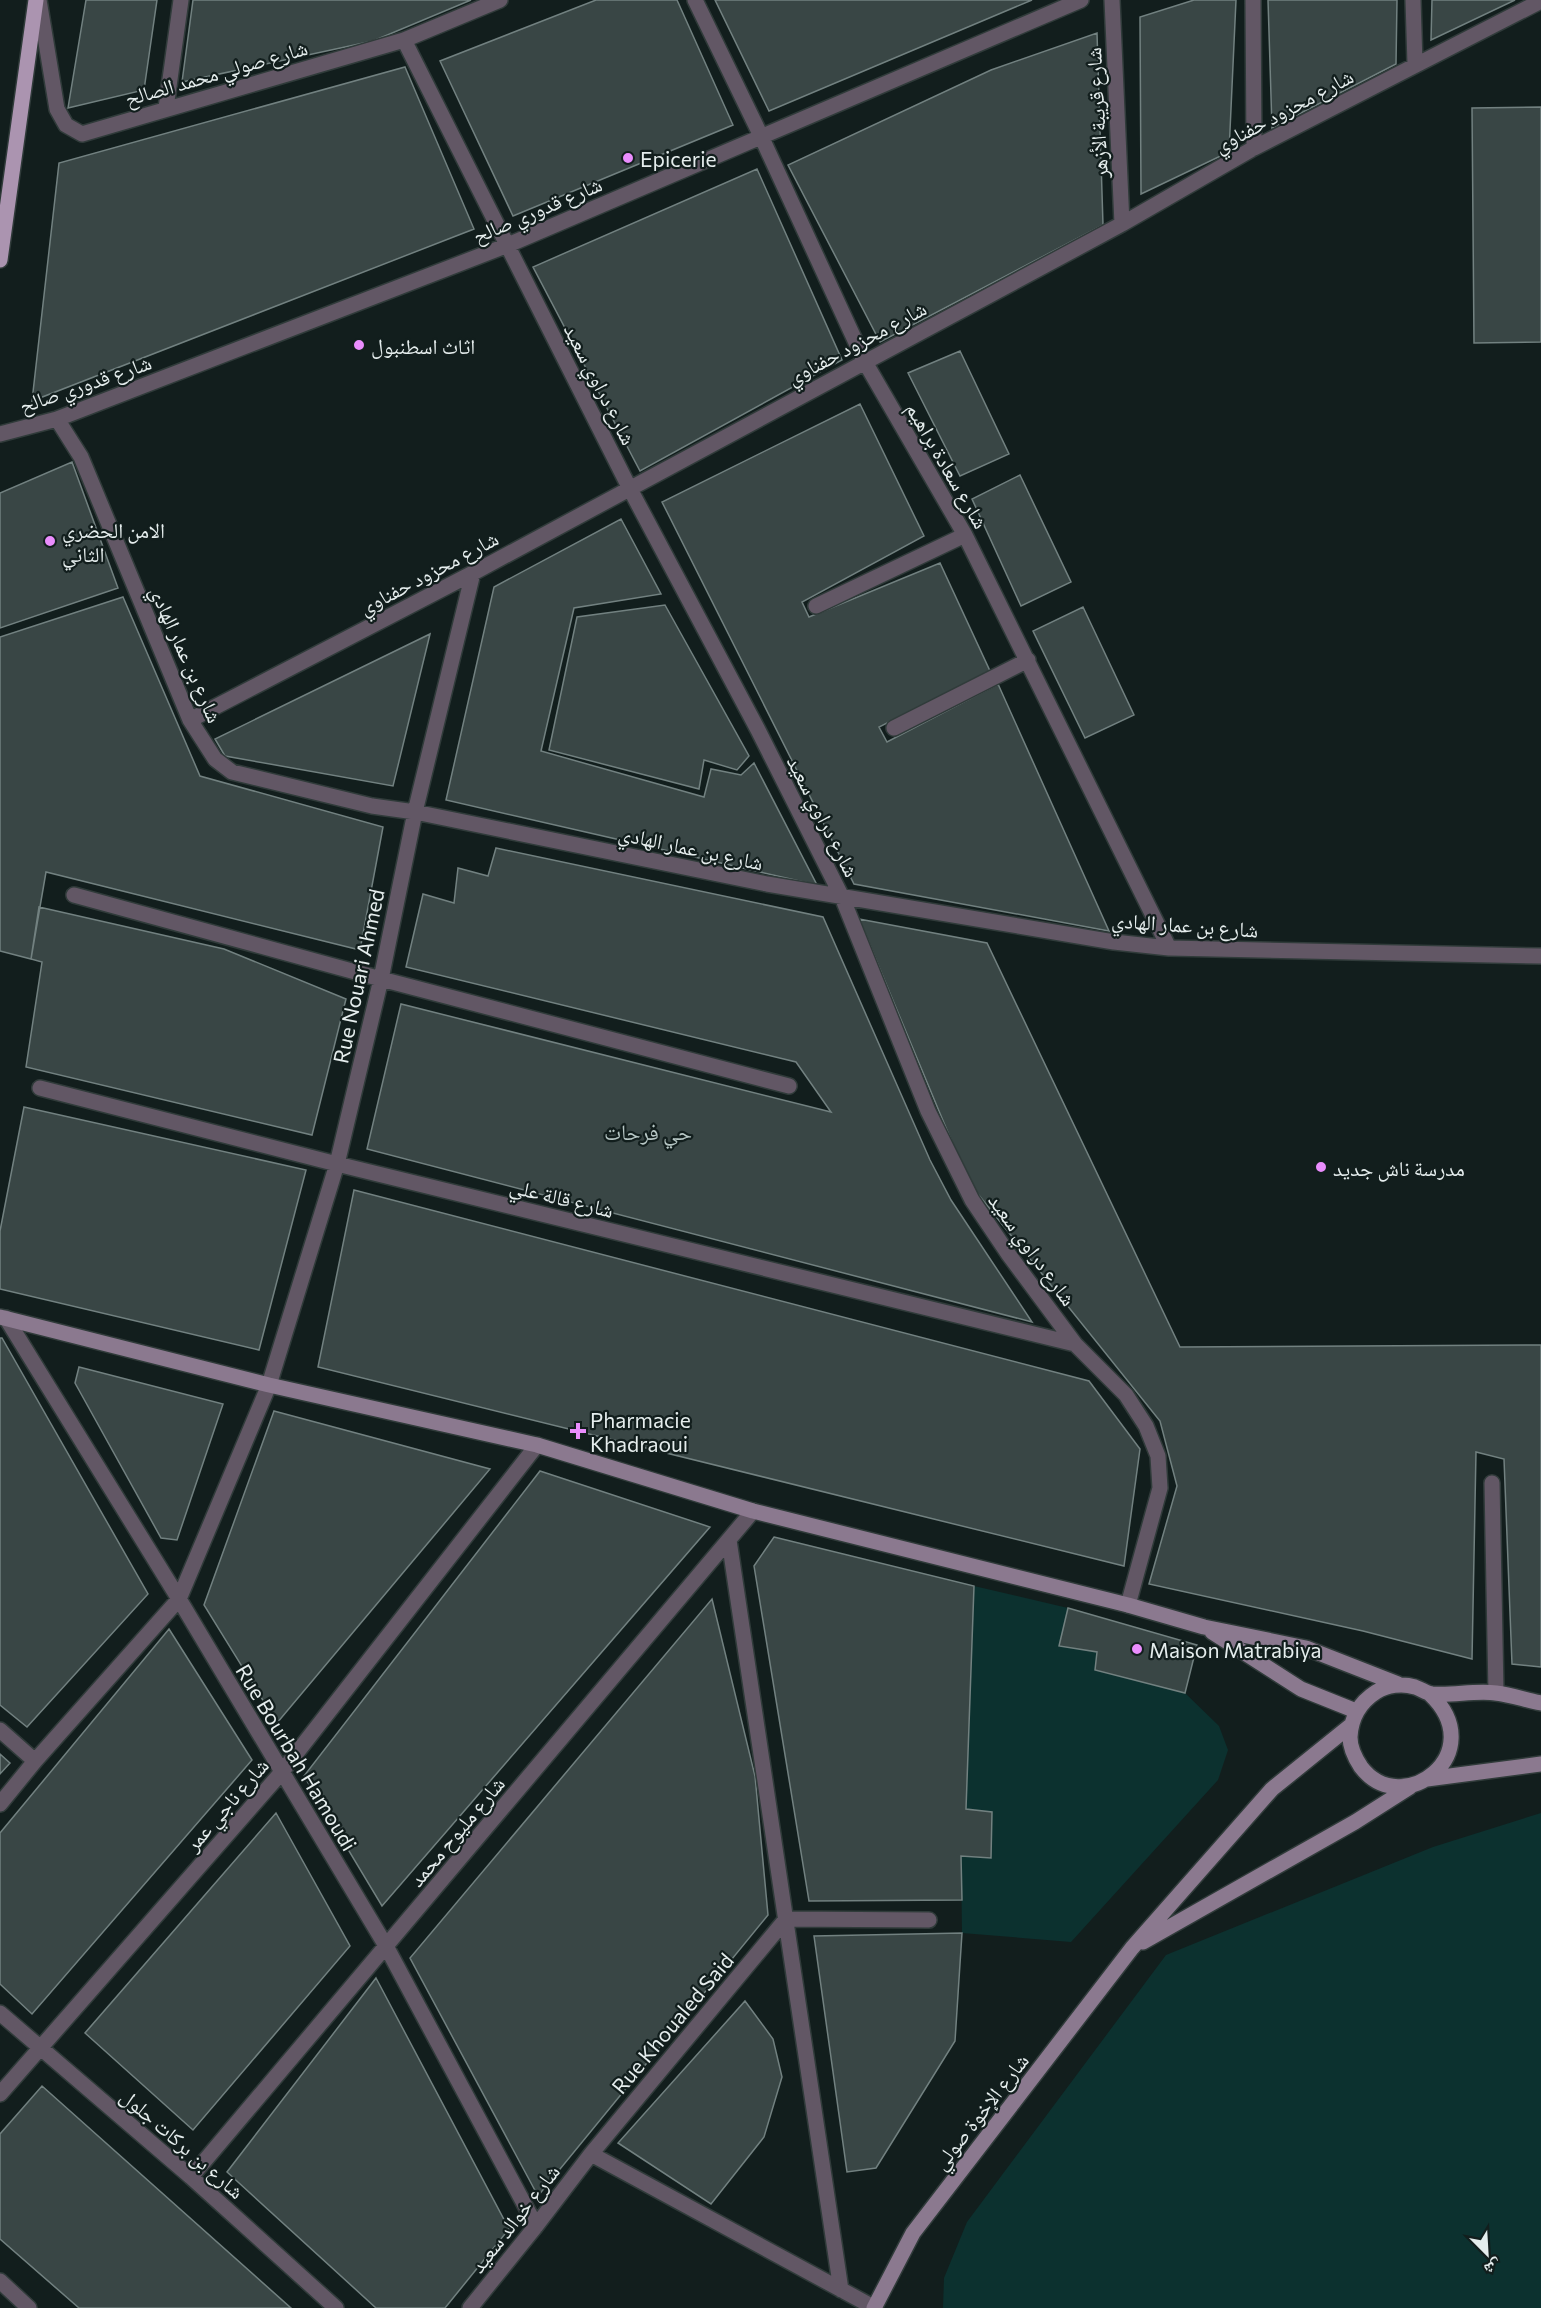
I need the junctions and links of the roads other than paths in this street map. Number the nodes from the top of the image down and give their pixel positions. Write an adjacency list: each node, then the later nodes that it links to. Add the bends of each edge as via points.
1 (37, 0): 12 (street, شارع صولي محمد الصالح, via 57,109 70,129 82,134); 17 (main road)
2 (181, 0): 12 (street)
3 (500, 0): 10 (street, شارع صولي محمد الصالح)
4 (695, 0): 13 (street, شارع سعادة براهيم)
5 (1081, 0): 13 (street, شارع قدوري صالح)
6 (1112, 0): 15 (street, شارع قريبة الأزهر)
7 (1252, 0): 14 (street)
8 (1413, 0): 11 (street)
9 (1541, 1): 11 (street, شارع محزود حفناوي)
10 (404, 40): 12 (street, شارع صولي محمد الصالح); 16 (street, شارع دراوي سعيد)
11 (1415, 64): 14 (street, شارع محزود حفناوي)
12 (166, 108)
13 (760, 136): 16 (street, شارع قدوري صالح); 18 (street, شارع سعادة براهيم)
14 (1254, 148): 15 (street, شارع محزود حفناوي)
15 (1122, 224): 18 (street, شارع محزود حفناوي)
16 (508, 244): 19 (street, شارع قدوري صالح); 21 (street, شارع دراوي سعيد)
17 (0, 260)
18 (865, 362): 21 (street, شارع محزود حفناوي); 22 (street, شارع سعادة براهيم)
19 (57, 419): 20 (street, شارع قدوري صالح); 26 (street, شارع بن عمار الهادي, via 81,457)
20 (0, 434)
21 (629, 487): 23 (street, شارع محزود حفناوي); 30 (street, شارع دراوي سعيد)
22 (965, 535): 24 (street); 25 (street, شارع سعادة براهيم)
23 (473, 573): 26 (street, شارع محزود حفناوي); 28 (street, Rue Nouari Ahmed)
24 (816, 606)
25 (1028, 660): 27 (street); 31 (street, شارع سعادة براهيم)
26 (190, 720): 28 (street, شارع بن عمار الهادي, via 215,759 232,772 372,806)
27 (894, 728)
28 (415, 812): 30 (street, شارع بن عمار الهادي); 33 (street, Rue Nouari Ahmed)
29 (74, 895): 33 (street)
30 (842, 897): 31 (street, شارع بن عمار الهادي); 38 (street, شارع دراوي سعيد, via 928,1111 972,1200)
31 (1169, 948): 32 (street, شارع بن عمار الهادي)
32 (1541, 956)
33 (381, 979): 34 (street); 36 (street, Rue Nouari Ahmed)
34 (789, 1086)
35 (40, 1088): 36 (street, شارع قالة علي)
36 (337, 1164): 38 (street, شارع قالة علي); 39 (street, Rue Nouari Ahmed)
37 (3, 1318): 39 (street); 44 (street, Rue Bourbah Hamoudi)
38 (1076, 1344): 45 (street, شارع دراوي سعيد, via 1126,1395 1146,1426 1158,1456 1160,1488)
39 (269, 1385): 40 (street); 44 (street)
40 (537, 1445): 42 (street); 56 (street, شارع ناجي عمر)
41 (1492, 1483): 48 (street)
42 (753, 1511): 43 (street, شارع مليوح محمد); 45 (street)
43 (729, 1540): 60 (street); 62 (street, شارع مليوح محمد)
44 (179, 1599): 54 (street); 56 (street, Rue Bourbah Hamoudi)
45 (1128, 1605): 46 (street)
46 (1204, 1627): 47 (street, via 1306,1648); 51 (street, via 1301,1689)
47 (1398, 1684): 49 (street); 51 (street, via 1381,1688)
48 (1496, 1693): 49 (street); 50 (street)
49 (1430, 1694): 57 (street, via 1443,1705 1452,1737 1449,1754)
50 (1541, 1703)
51 (1356, 1711): 52 (street)
52 (1350, 1726): 58 (street, via 1355,1759 1365,1772 1379,1782); 63 (street, شارع الإخوة صولي, via 1272,1789)
53 (0, 1730): 54 (street)
54 (35, 1761): 59 (street)
55 (1541, 1764): 57 (street)
56 (281, 1773): 62 (street, Rue Bourbah Hamoudi); 65 (street, شارع ناجي عمر)
57 (1427, 1779): 58 (street)
58 (1412, 1785): 63 (street, via 1355,1822)
59 (0, 1804)
60 (786, 1919): 61 (street); 67 (street, Rue Khoualed Said); 71 (street)
61 (929, 1920)
62 (386, 1946): 68 (street, شارع مليوح محمد); 69 (street, Rue Bourbah Hamoudi)
63 (1132, 1948): 75 (street, شارع الإخوة صولي, via 913,2233)
64 (0, 2013): 65 (street, شارع بن بركات جلول)
65 (42, 2048): 66 (street, شارع ناجي عمر); 68 (street, شارع بن بركات جلول)
66 (0, 2094)
67 (591, 2154): 69 (street, شارع خوالد سعيد); 71 (street)
68 (191, 2177): 73 (street, شارع بن بركات جلول)
69 (536, 2226): 74 (street, شارع خوالد سعيد)
70 (0, 2281): 72 (street)
71 (841, 2290): 75 (street)
72 (29, 2308)
73 (336, 2308)
74 (470, 2308)
75 (874, 2308)

